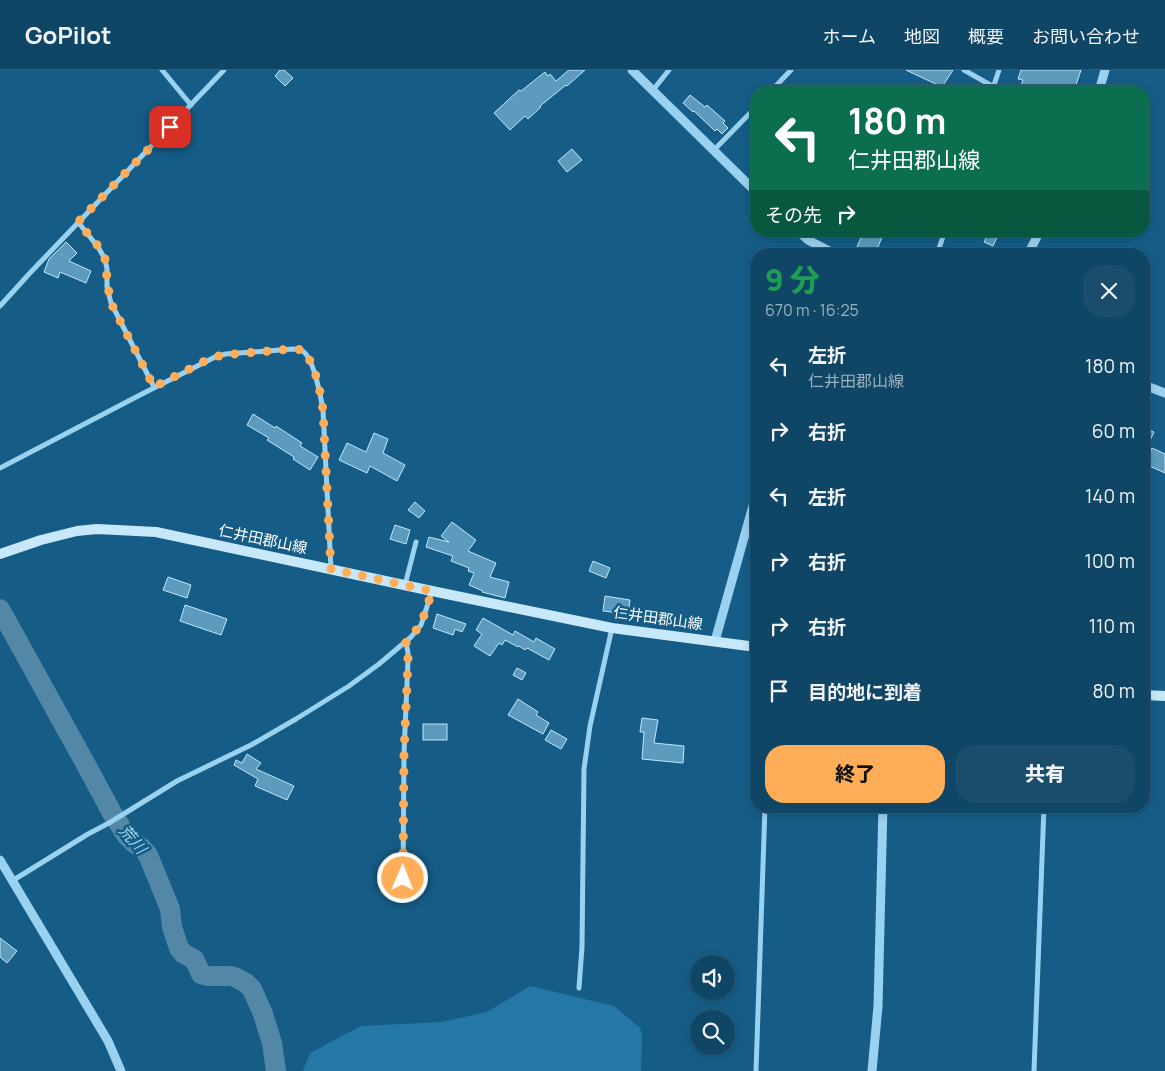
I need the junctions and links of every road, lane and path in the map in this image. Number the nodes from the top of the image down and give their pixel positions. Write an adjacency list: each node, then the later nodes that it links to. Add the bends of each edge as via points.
1 (162, 70): 14 (street)
2 (224, 70): 14 (street)
3 (632, 70): 13 (street)
4 (668, 70): 13 (street)
5 (791, 70): 9 (street)
6 (964, 70): 10 (street)
7 (999, 70): 11 (street)
8 (1105, 70): 12 (street)
9 (777, 85)
10 (987, 85)
11 (994, 85)
12 (1101, 85)
13 (653, 90): 16 (street)
14 (191, 105): 18 (street)
15 (750, 113): 16 (street)
16 (714, 150): 17 (street)
17 (750, 186)
18 (78, 222): 21 (street); 22 (street, via 102,253 111,303)
19 (805, 237): 20 (street)
20 (823, 248)
21 (0, 306)
22 (154, 387): 25 (street); 29 (street, via 222,355 303,350 320,391 323,410)
23 (1150, 387): 24 (street)
24 (1165, 393)
25 (0, 468)
26 (750, 517): 33 (street)
27 (416, 542): 30 (street)
28 (0, 554): 29 (main road, 仁井田郡山線, via 40,540 97,529 174,535)
29 (331, 569): 30 (main road, 仁井田郡山線)
30 (405, 585): 31 (main road, 仁井田郡山線)
31 (432, 591): 32 (main road, 仁井田郡山線); 34 (street, via 421,624)
32 (612, 628): 33 (main road, 仁井田郡山線); 44 (street, via 584,763)
33 (716, 641): 35 (main road, 仁井田郡山線)
34 (406, 642): 42 (street); 43 (street, via 349,686 296,719 177,781)
35 (750, 646)
36 (1150, 695): 37 (main road)
37 (1165, 696)
38 (764, 813): 46 (street)
39 (882, 813): 47 (street, via 878,1006)
40 (1044, 813): 48 (street)
41 (0, 860): 43 (street)
42 (403, 878)
43 (12, 881): 45 (street, via 108,1041)
44 (579, 988)
45 (121, 1071)
46 (756, 1071)
47 (872, 1071)
48 (1034, 1071)

